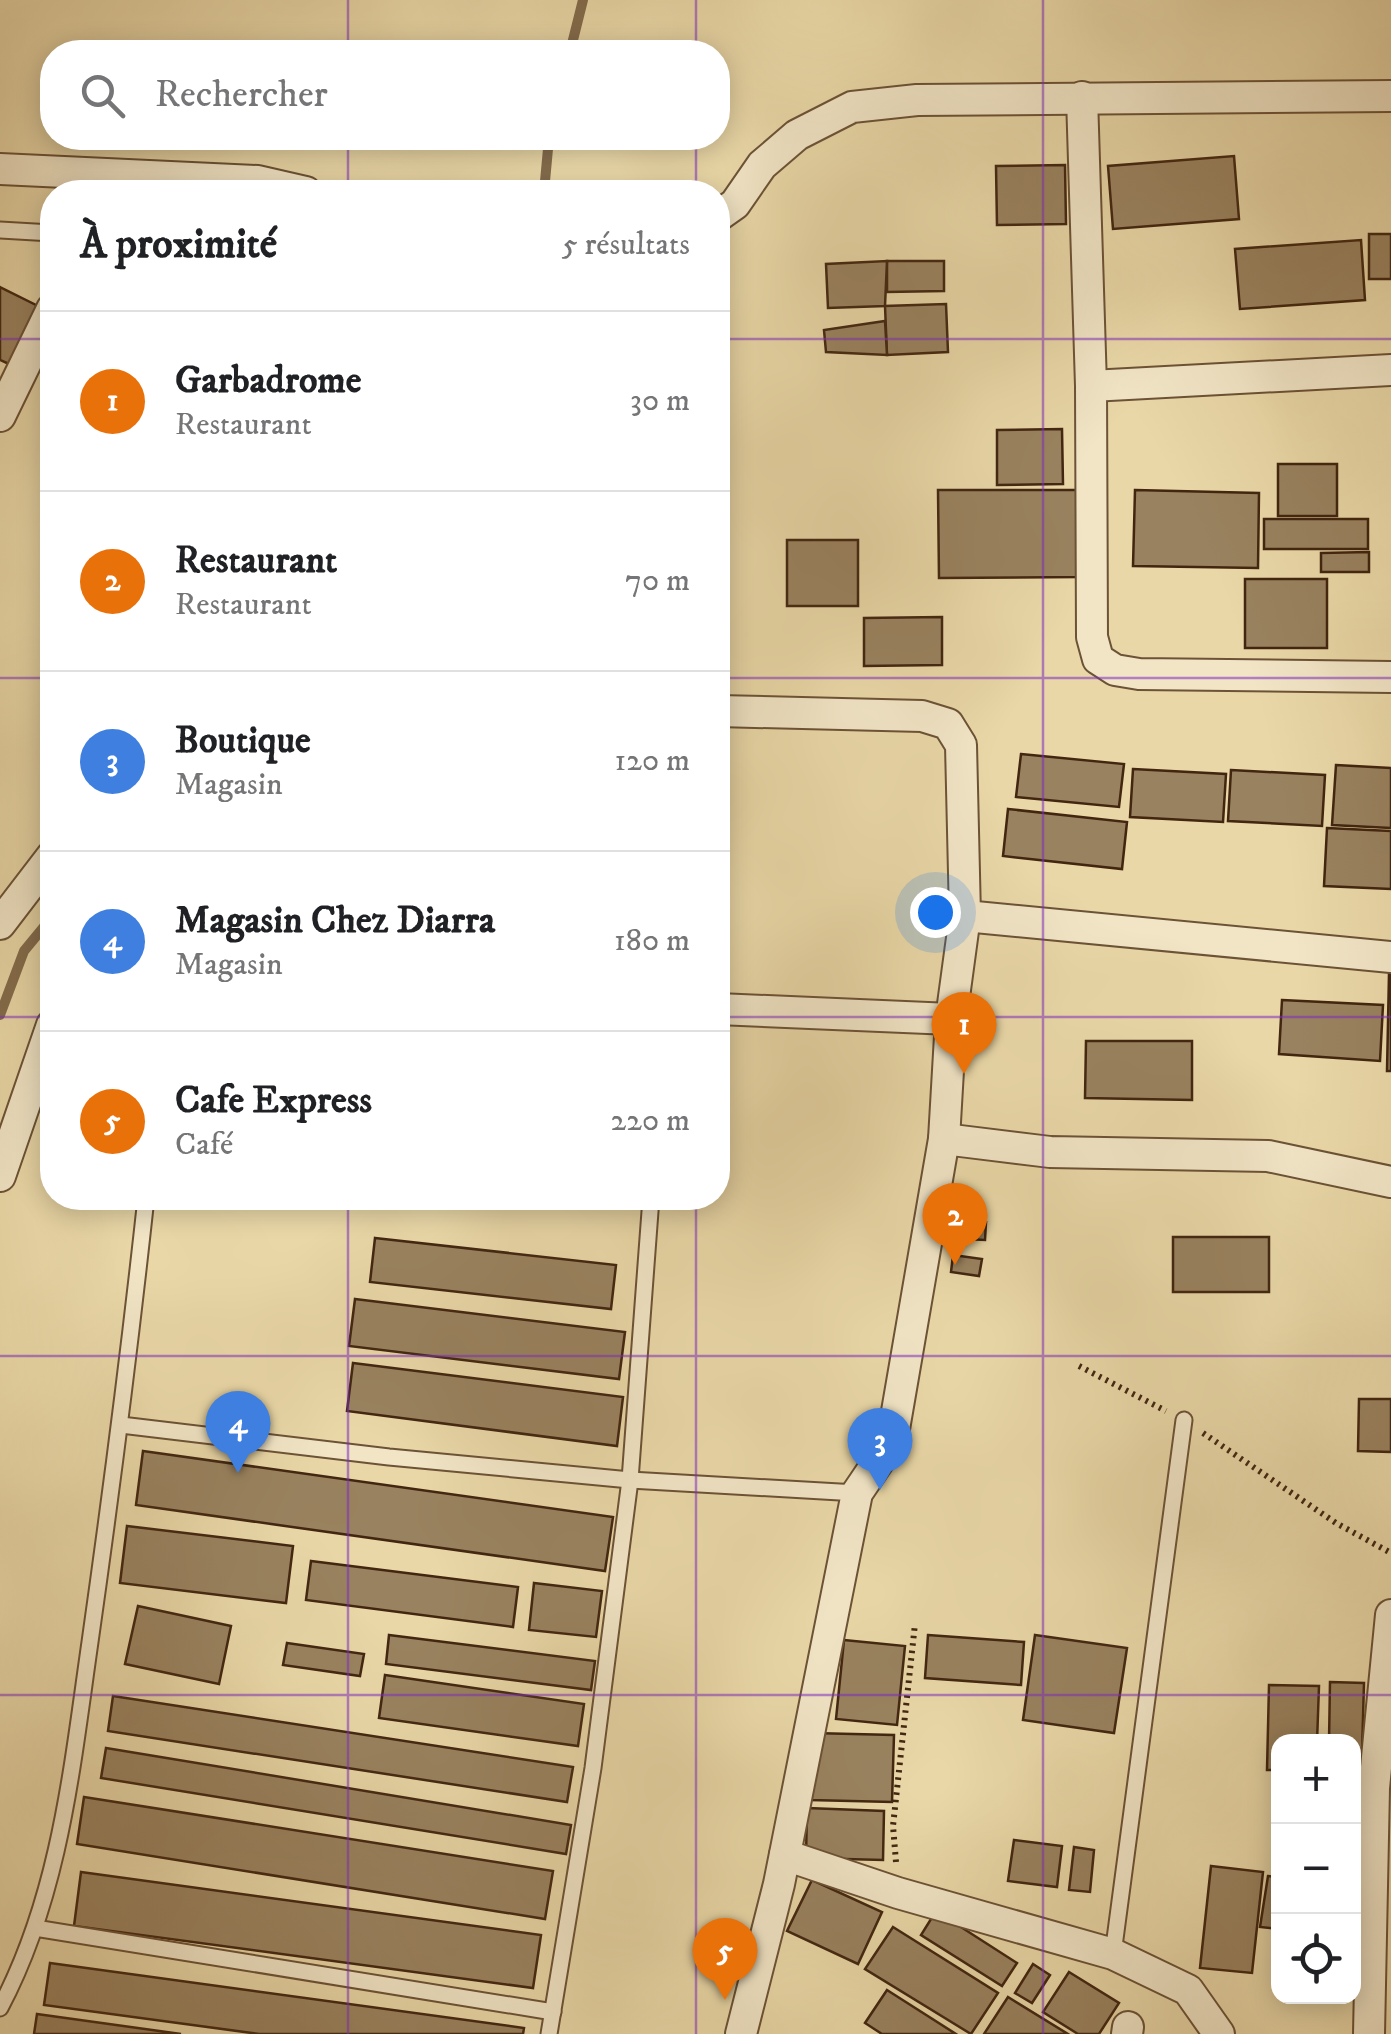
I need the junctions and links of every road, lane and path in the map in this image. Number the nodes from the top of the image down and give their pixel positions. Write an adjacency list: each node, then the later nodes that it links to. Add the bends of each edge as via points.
1 (1391, 96): 2 (street)
2 (1082, 97): 5 (street, via 852,107 797,135 762,165); 10 (street)
3 (0, 169): 4 (street)
4 (236, 180)
5 (730, 208)
6 (0, 230): 7 (lane)
7 (40, 232)
8 (40, 334): 11 (street)
9 (1391, 370): 10 (street)
10 (1092, 386): 12 (street, via 1092,637 1098,658 1139,674)
11 (0, 416)
12 (1391, 677)
13 (730, 711): 15 (street, via 922,716 948,724 962,745)
14 (40, 872): 16 (street)
15 (965, 916): 17 (street); 19 (street)
16 (0, 924)
17 (1391, 958)
18 (730, 1010): 19 (street)
19 (951, 1019): 21 (street)
20 (40, 1060): 22 (street)
21 (944, 1138): 23 (street, via 1050,1152 1268,1156); 30 (street, via 894,1428)
22 (0, 1176)
23 (1391, 1182)
24 (145, 1210): 28 (lane)
25 (650, 1210): 29 (lane)
26 (1078, 1366): 27 (path)
27 (1184, 1420): 31 (path); 38 (lane)
28 (121, 1425): 29 (lane); 37 (lane, via 64,1820)
29 (630, 1480): 30 (lane); 40 (lane)
30 (857, 1493): 35 (street)
31 (1391, 1554)
32 (1391, 1615): 34 (street)
33 (914, 1624): 36 (path, via 893,1826)
34 (1383, 1788): 44 (street)
35 (785, 1854): 36 (street); 42 (street)
36 (898, 1893): 38 (street)
37 (35, 1928): 39 (lane); 40 (lane)
38 (1112, 1954): 43 (street, via 1188,1990)
39 (0, 2008)
40 (553, 2012): 41 (lane)
41 (548, 2034)
42 (741, 2034)
43 (1219, 2034)
44 (1369, 2034)

